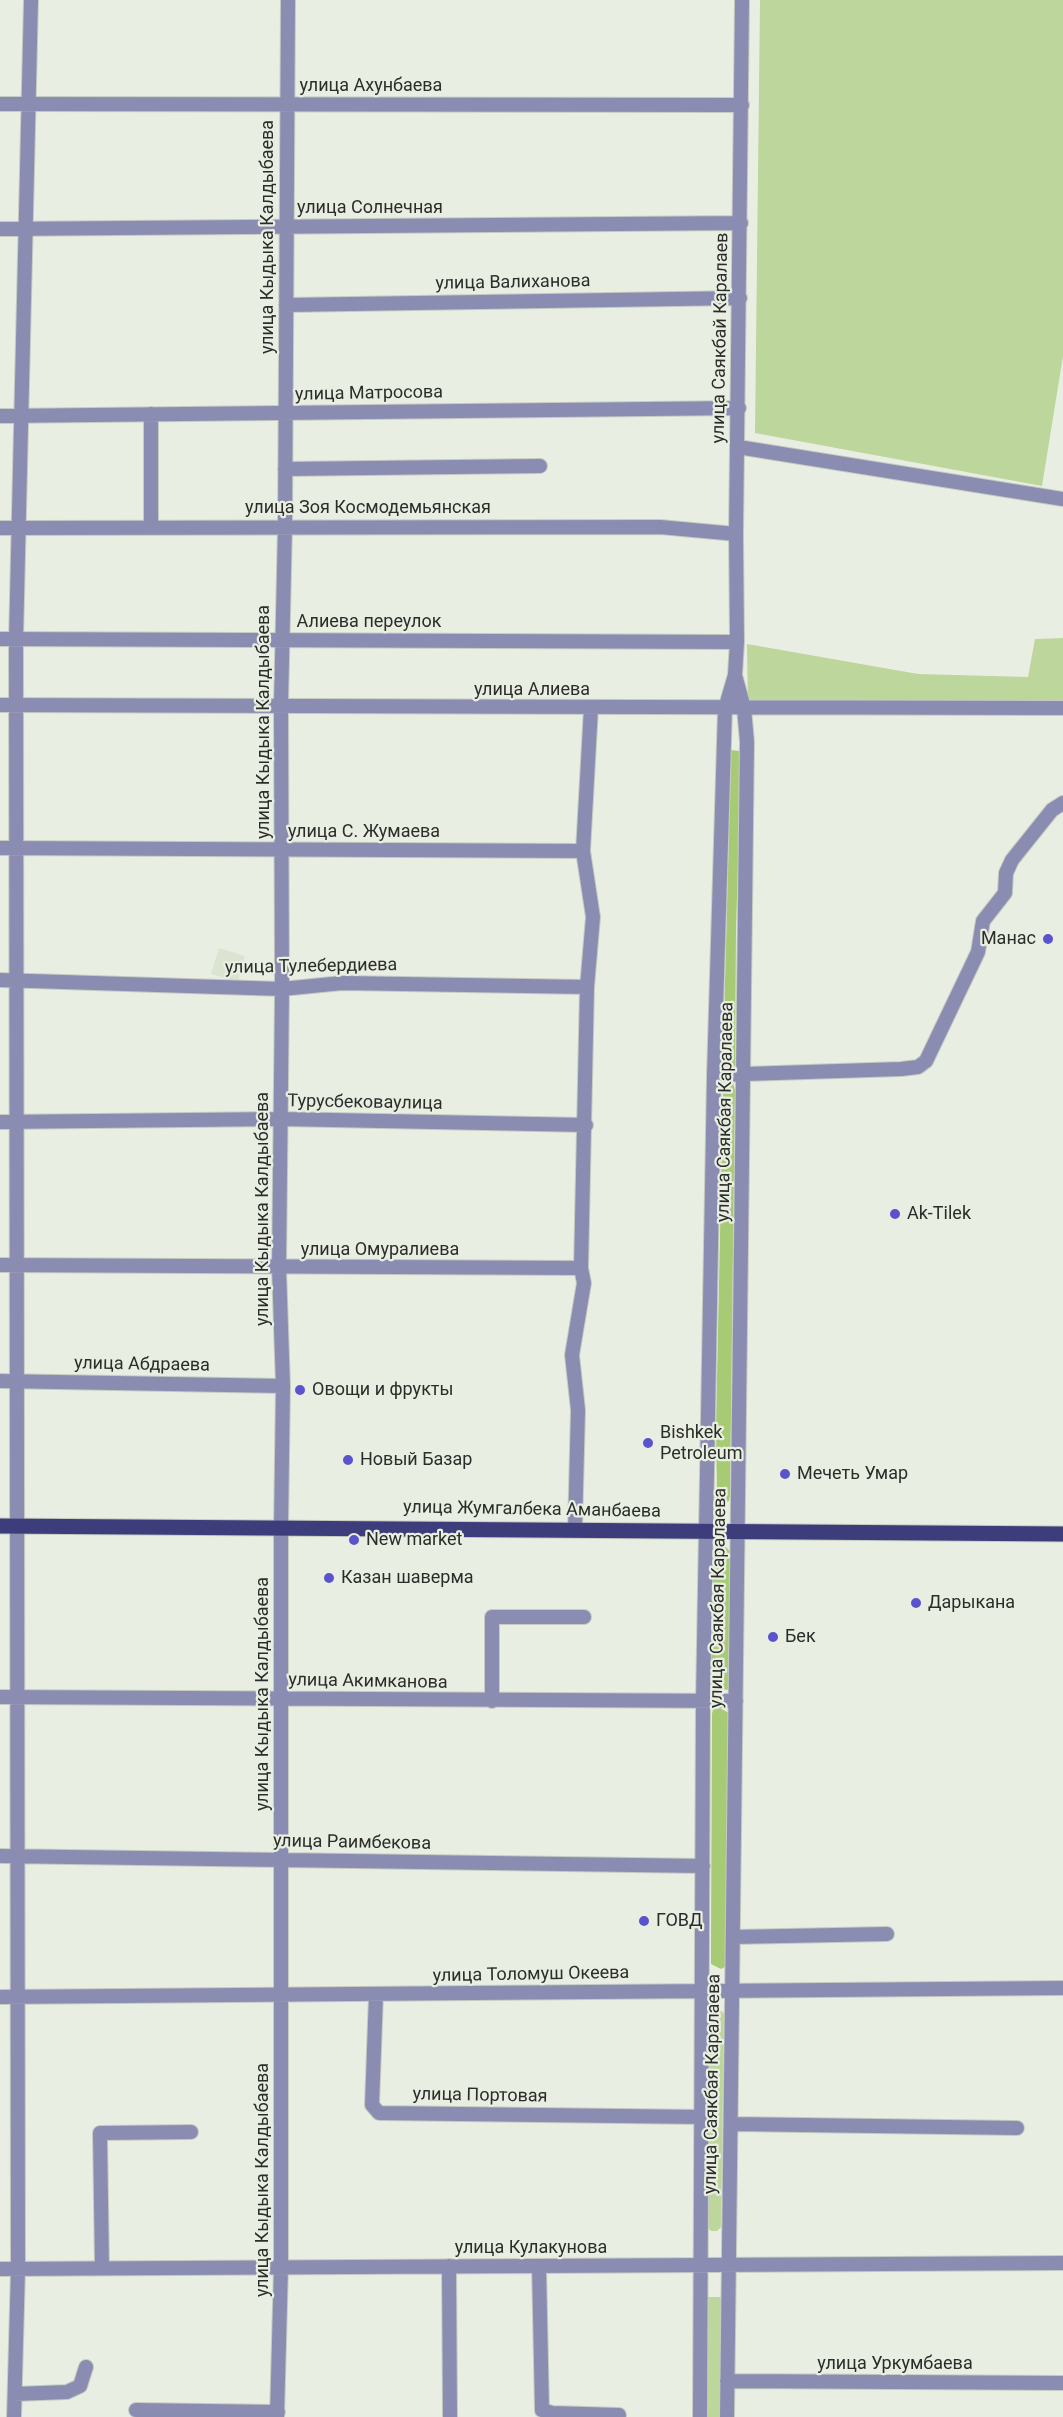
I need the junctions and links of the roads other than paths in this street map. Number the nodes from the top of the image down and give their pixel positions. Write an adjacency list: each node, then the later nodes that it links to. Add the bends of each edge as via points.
1 (32, 0): 5 (street)
2 (288, 0): 6 (street, улица Кыдыка Калдыбаева)
3 (742, 0): 7 (street, улица Саякбай Каралаев)
4 (0, 104): 5 (street, улица Ахунбаева)
5 (29, 104): 6 (street, улица Ахунбаева); 10 (street)
6 (287, 104): 7 (street, улица Ахунбаева); 9 (street, улица Кыдыка Калдыбаева)
7 (741, 105): 8 (street, улица Саякбай Каралаев)
8 (741, 223): 9 (street, улица Солнечная); 12 (street, улица Саякбай Каралаев)
9 (286, 226): 10 (street, улица Солнечная); 13 (street, улица Кыдыка Калдыбаева)
10 (27, 228): 11 (street, улица Солнечная); 18 (street)
11 (0, 229)
12 (740, 298): 13 (street, улица Валиханова); 14 (street, улица Саякбай Каралаев)
13 (286, 305): 15 (street, улица Кыдыка Калдыбаева)
14 (739, 408): 15 (street, улица Матросова); 19 (street, улица Саякбай Каралаев)
15 (285, 413): 16 (street, улица Матросова); 21 (street, улица Кыдыка Калдыбаева)
16 (151, 414): 18 (street, улица Матросова); 24 (street)
17 (0, 416): 18 (street, улица Матросова)
18 (23, 416): 26 (street)
19 (738, 447): 22 (street); 27 (street, улица Саякбай Каралаев)
20 (540, 466): 21 (street)
21 (285, 468): 23 (street, улица Кыдыка Калдыбаева)
22 (1063, 499)
23 (285, 526): 24 (street, улица Зоя Космодемьянская); 27 (street, улица Зоя Космодемьянская, via 660,527); 29 (street, улица Кыдыка Калдыбаева)
24 (151, 527): 26 (street, улица Зоя Космодемьянская)
25 (0, 528): 26 (street, улица Зоя Космодемьянская)
26 (20, 528): 30 (street)
27 (736, 534): 31 (street, улица Саякбай Каралаев)
28 (0, 639): 30 (street, Алиева переулок)
29 (282, 639): 30 (street, Алиева переулок); 31 (street, Алиева переулок); 33 (street, улица Кыдыка Калдыбаева)
30 (16, 640): 35 (street)
31 (737, 642): 32 (street, улица Саякбай Каралаев)
32 (735, 675): 37 (street, улица Саякбай Каралаев); 39 (street, улица Саякбай Каралаев)
33 (281, 704): 35 (street, улица Алиева); 36 (street, улица Алиева); 43 (street, улица Кыдыка Калдыбаева)
34 (0, 705): 35 (street, улица Алиева)
35 (16, 705): 42 (street)
36 (591, 708): 39 (street, улица Алиева); 44 (street)
37 (744, 708): 38 (street, улица Алиева); 39 (street, улица Алиева); 49 (street, улица Саякбая Каралаева)
38 (1063, 708)
39 (725, 709): 50 (street, улица Саякбая Каралаева)
40 (1063, 803): 49 (street, via 1052,810 1012,860 1006,873 1005,893 983,921 978,952 926,1061 901,1070)
41 (0, 848): 42 (street, улица С. Жумаева)
42 (16, 849): 43 (street, улица С. Жумаева); 46 (street)
43 (281, 849): 44 (street, улица С. Жумаева); 48 (street, улица Кыдыка Калдыбаева)
44 (584, 850): 47 (street, via 593,917)
45 (0, 980): 46 (street, улица Тулебердиева)
46 (16, 980): 48 (street, улица Тулебердиева); 53 (street)
47 (587, 987): 48 (street, улица Тулебердиева, via 342,983); 54 (street)
48 (282, 989): 51 (street, улица Кыдыка Калдыбаева)
49 (744, 1072): 50 (street); 67 (street, улица Саякбая Каралаева)
50 (714, 1075): 66 (street, улица Саякбая Каралаева)
51 (280, 1119): 53 (street, Турусбековаулица); 54 (street, Турусбековаулица); 57 (street, улица Кыдыка Калдыбаева)
52 (0, 1122): 53 (street, Турусбековаулица)
53 (16, 1122): 56 (street)
54 (586, 1125): 58 (street)
55 (0, 1265): 56 (street, улица Омуралиева)
56 (17, 1266): 57 (street, улица Омуралиева); 60 (street)
57 (279, 1268): 58 (street, улица Омуралиева); 61 (street, улица Кыдыка Калдыбаева)
58 (581, 1268): 65 (street, via 584,1283 572,1355 578,1410)
59 (0, 1381): 60 (street, улица Абдраева)
60 (15, 1381): 61 (street, улица Абдраева); 63 (street)
61 (283, 1386): 64 (street, улица Кыдыка Калдыбаева)
62 (0, 1526): 63 (main road, улица Жумгалбека Аманбаева)
63 (16, 1526): 64 (main road, улица Жумгалбека Аманбаева); 70 (street)
64 (280, 1527): 65 (main road, улица Жумгалбека Аманбаева); 72 (street, улица Кыдыка Калдыбаева)
65 (575, 1529): 66 (main road, улица Жумгалбека Аманбаева)
66 (707, 1533): 67 (main road, улица Жумгалбека Аманбаева); 73 (street, улица Саякбая Каралаева)
67 (739, 1533): 68 (main road, улица Жумгалбека Аманбаева); 75 (street, улица Саякбая Каралаева)
68 (1063, 1534)
69 (584, 1617): 74 (street, via 492,1617)
70 (16, 1696): 71 (street, улица Акимканова); 72 (street, улица Акимканова); 77 (street)
71 (0, 1697)
72 (282, 1699): 74 (street, улица Акимканова); 78 (street, улица Кыдыка Калдыбаева)
73 (704, 1700): 74 (street, улица Акимканова); 75 (street, улица Акимканова); 79 (street, улица Саякбая Каралаева)
74 (492, 1701)
75 (736, 1701): 81 (street, улица Саякбая Каралаева)
76 (0, 1856): 77 (street, улица Раимбекова)
77 (17, 1856): 78 (street, улица Раимбекова); 88 (street)
78 (282, 1860): 79 (street, улица Раимбекова); 86 (street, улица Кыдыка Калдыбаева)
79 (703, 1866): 83 (street, улица Саякбая Каралаева)
80 (887, 1934): 81 (street)
81 (733, 1937): 84 (street, улица Саякбая Каралаева)
82 (1063, 1988): 84 (street, улица Толомуш Океева)
83 (703, 1991): 84 (street, улица Толомуш Океева); 85 (street, улица Толомуш Океева); 89 (street, улица Саякбая Каралаева)
84 (732, 1991): 90 (street, улица Саякбая Каралаева)
85 (376, 1995): 86 (street, улица Толомуш Океева); 89 (street, улица Портовая, via 372,2105 379,2113)
86 (281, 1996): 88 (street, улица Толомуш Океева); 98 (street, улица Кыдыка Калдыбаева)
87 (0, 1997): 88 (street, улица Толомуш Океева)
88 (17, 1997): 101 (street)
89 (702, 2117): 94 (street, улица Саякбая Каралаева)
90 (730, 2124): 91 (street); 95 (street, улица Саякбая Каралаева)
91 (1017, 2128)
92 (191, 2132): 99 (street, via 100,2133)
93 (1063, 2263): 95 (street, улица Кулакунова)
94 (702, 2265): 95 (street, улица Кулакунова); 97 (street, улица Кулакунова); 110 (street, улица Саякбая Каралаева)
95 (729, 2265): 103 (street, улица Саякбая Каралаева)
96 (449, 2266): 97 (street, улица Кулакунова); 98 (street, улица Кулакунова); 109 (street)
97 (539, 2266): 108 (street, via 542,2410)
98 (281, 2267): 99 (street, улица Кулакунова); 107 (street, улица Кыдыка Калдыбаева)
99 (102, 2268): 101 (street, улица Кулакунова)
100 (0, 2269): 101 (street, улица Кулакунова)
101 (18, 2269): 105 (street)
102 (86, 2367): 105 (street, via 80,2386)
103 (727, 2381): 104 (street, улица Уркумбаева); 111 (street, улица Саякбая Каралаева)
104 (1063, 2383)
105 (11, 2405)
106 (136, 2410): 107 (street)
107 (278, 2414)
108 (619, 2415)
109 (450, 2417)
110 (700, 2417)
111 (727, 2417)

